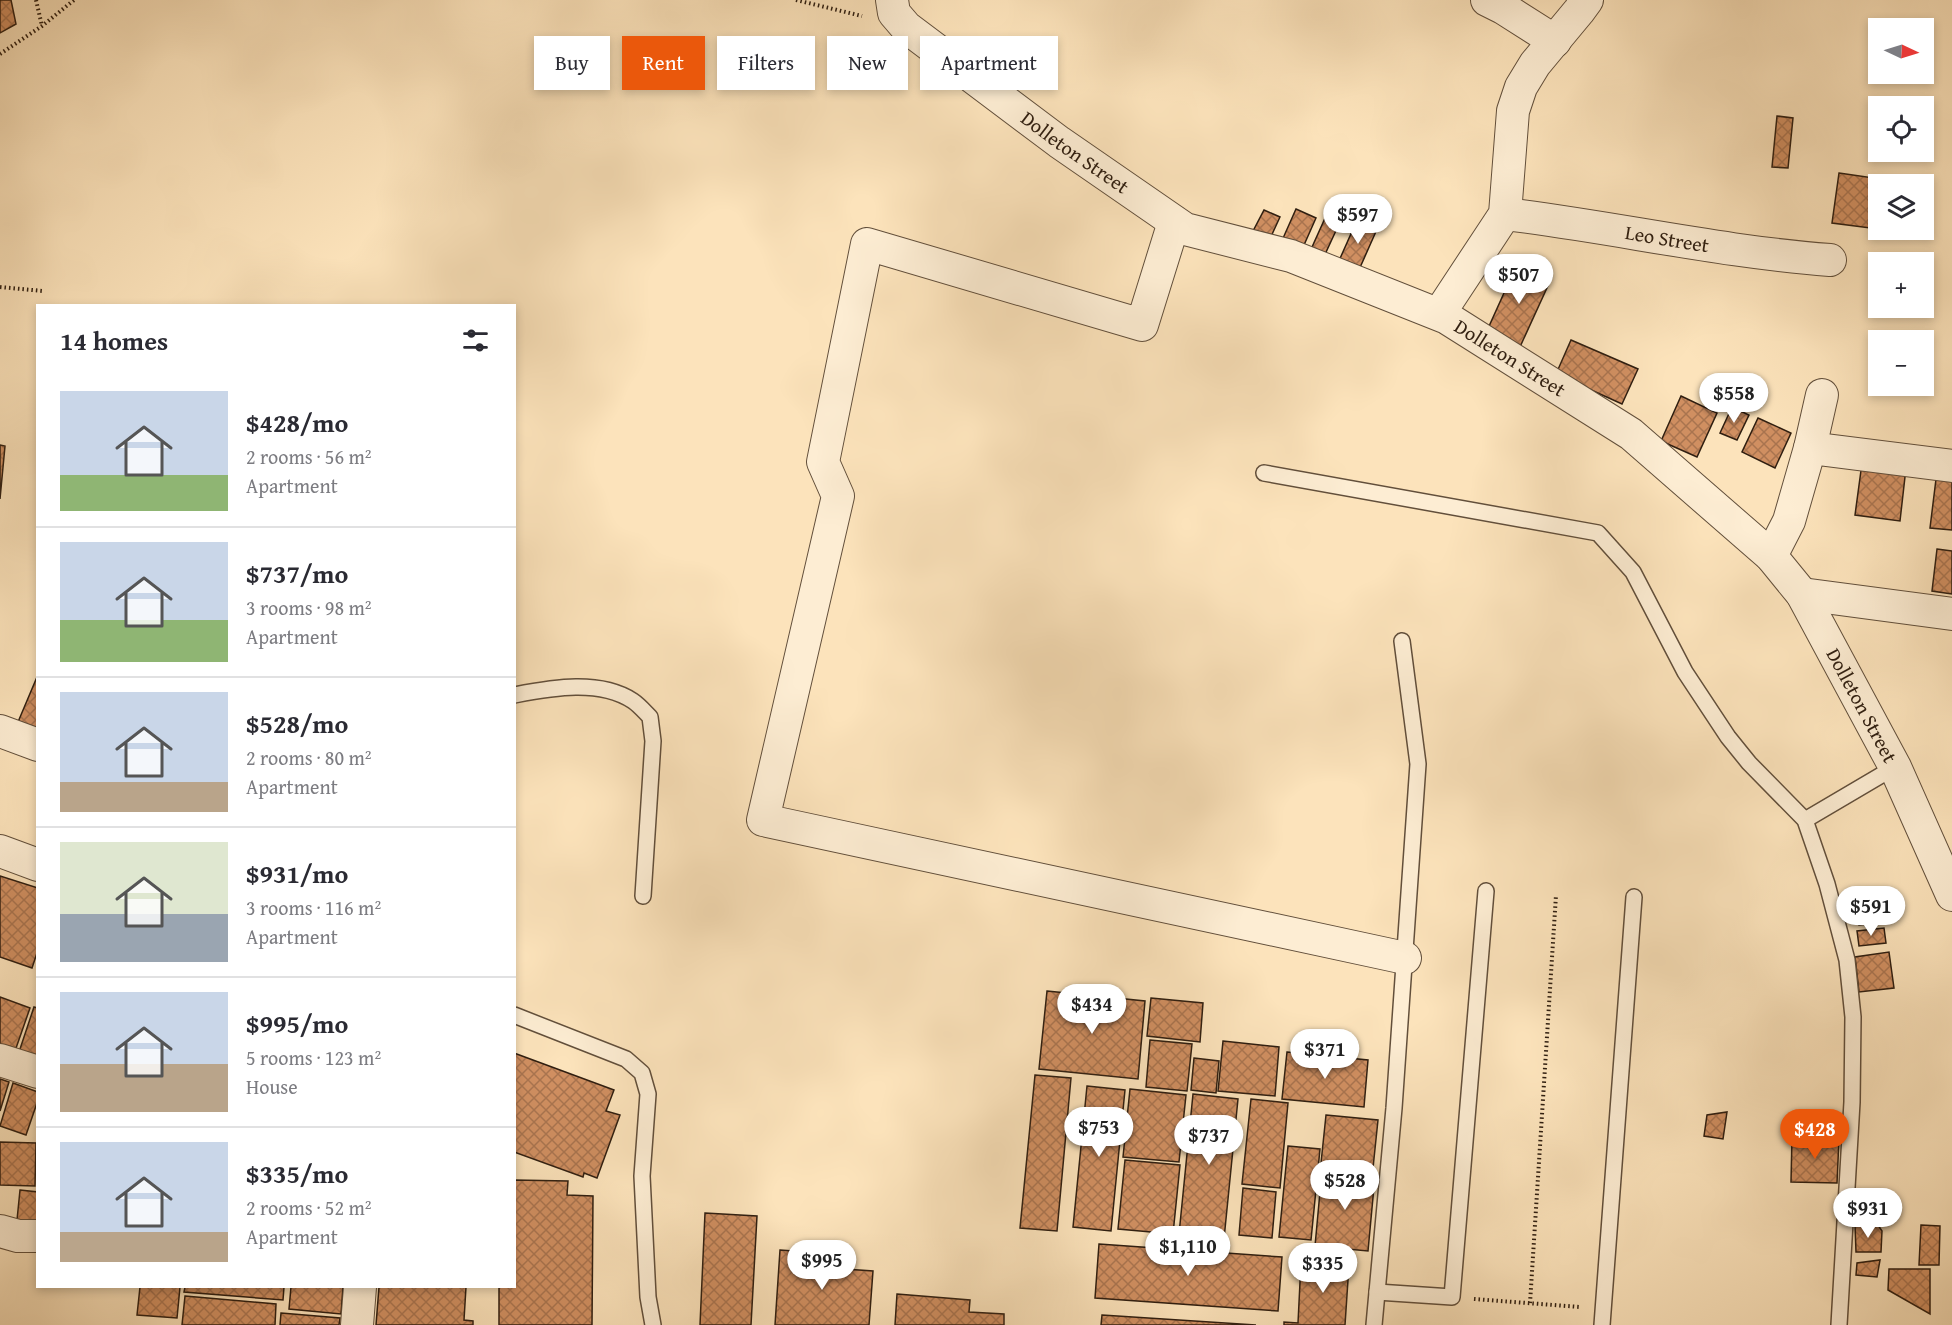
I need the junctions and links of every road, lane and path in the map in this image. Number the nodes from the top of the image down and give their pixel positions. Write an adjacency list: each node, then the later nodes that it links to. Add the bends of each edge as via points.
1 (36, 0): 7 (path)
2 (74, 0): 7 (path)
3 (796, 0): 6 (path)
4 (1487, 0): 8 (street)
5 (1587, 0): 8 (street)
6 (897, 13): 11 (street, Dolleton Street, via 1059,142)
7 (42, 26): 9 (path)
8 (1555, 41): 10 (street, via 1521,87 1513,111)
9 (0, 54)
10 (1505, 214): 12 (street, Leo Street); 15 (street)
11 (1174, 222): 15 (street, Dolleton Street, via 1185,229 1291,256); 36 (street, via 1142,326 867,244 823,462 838,496 763,820)
12 (1830, 260)
13 (0, 287): 14 (path)
14 (43, 291)
15 (1438, 314): 20 (street, Dolleton Street, via 1631,434)
16 (1822, 395): 17 (street)
17 (1810, 448): 18 (street); 20 (street, via 1789,521)
18 (1952, 466)
19 (1264, 473): 28 (lane, via 1598,533 1633,572 1685,672 1728,737)
20 (1771, 556): 21 (street, Dolleton Street)
21 (1802, 594): 22 (street); 27 (street, Dolleton Street)
22 (1952, 614)
23 (1402, 641): 36 (lane, via 1418,764)
24 (516, 695): 34 (lane, via 566,687 605,689 633,701 650,717 653,741)
25 (0, 731): 26 (street)
26 (36, 744)
27 (1895, 767): 28 (lane); 33 (street, Dolleton Street)
28 (1805, 820): 51 (lane, via 1847,960 1853,1017)
29 (0, 851): 30 (street)
30 (36, 864)
31 (1486, 891): 44 (lane)
32 (1556, 895): 45 (path)
33 (1952, 895)
34 (643, 896)
35 (1634, 897): 46 (lane)
36 (1405, 958): 43 (lane)
37 (516, 1016): 48 (lane, via 626,1059 642,1073 648,1094 642,1176)
38 (0, 1060): 39 (street)
39 (36, 1071)
40 (0, 1232): 41 (street)
41 (36, 1236)
42 (360, 1288): 47 (street)
43 (1377, 1292): 44 (lane); 49 (lane)
44 (1452, 1297): 45 (path)
45 (1530, 1303): 46 (path)
46 (1603, 1309): 50 (lane)
47 (357, 1325)
48 (653, 1325)
49 (1374, 1325)
50 (1602, 1325)
51 (1839, 1325)

